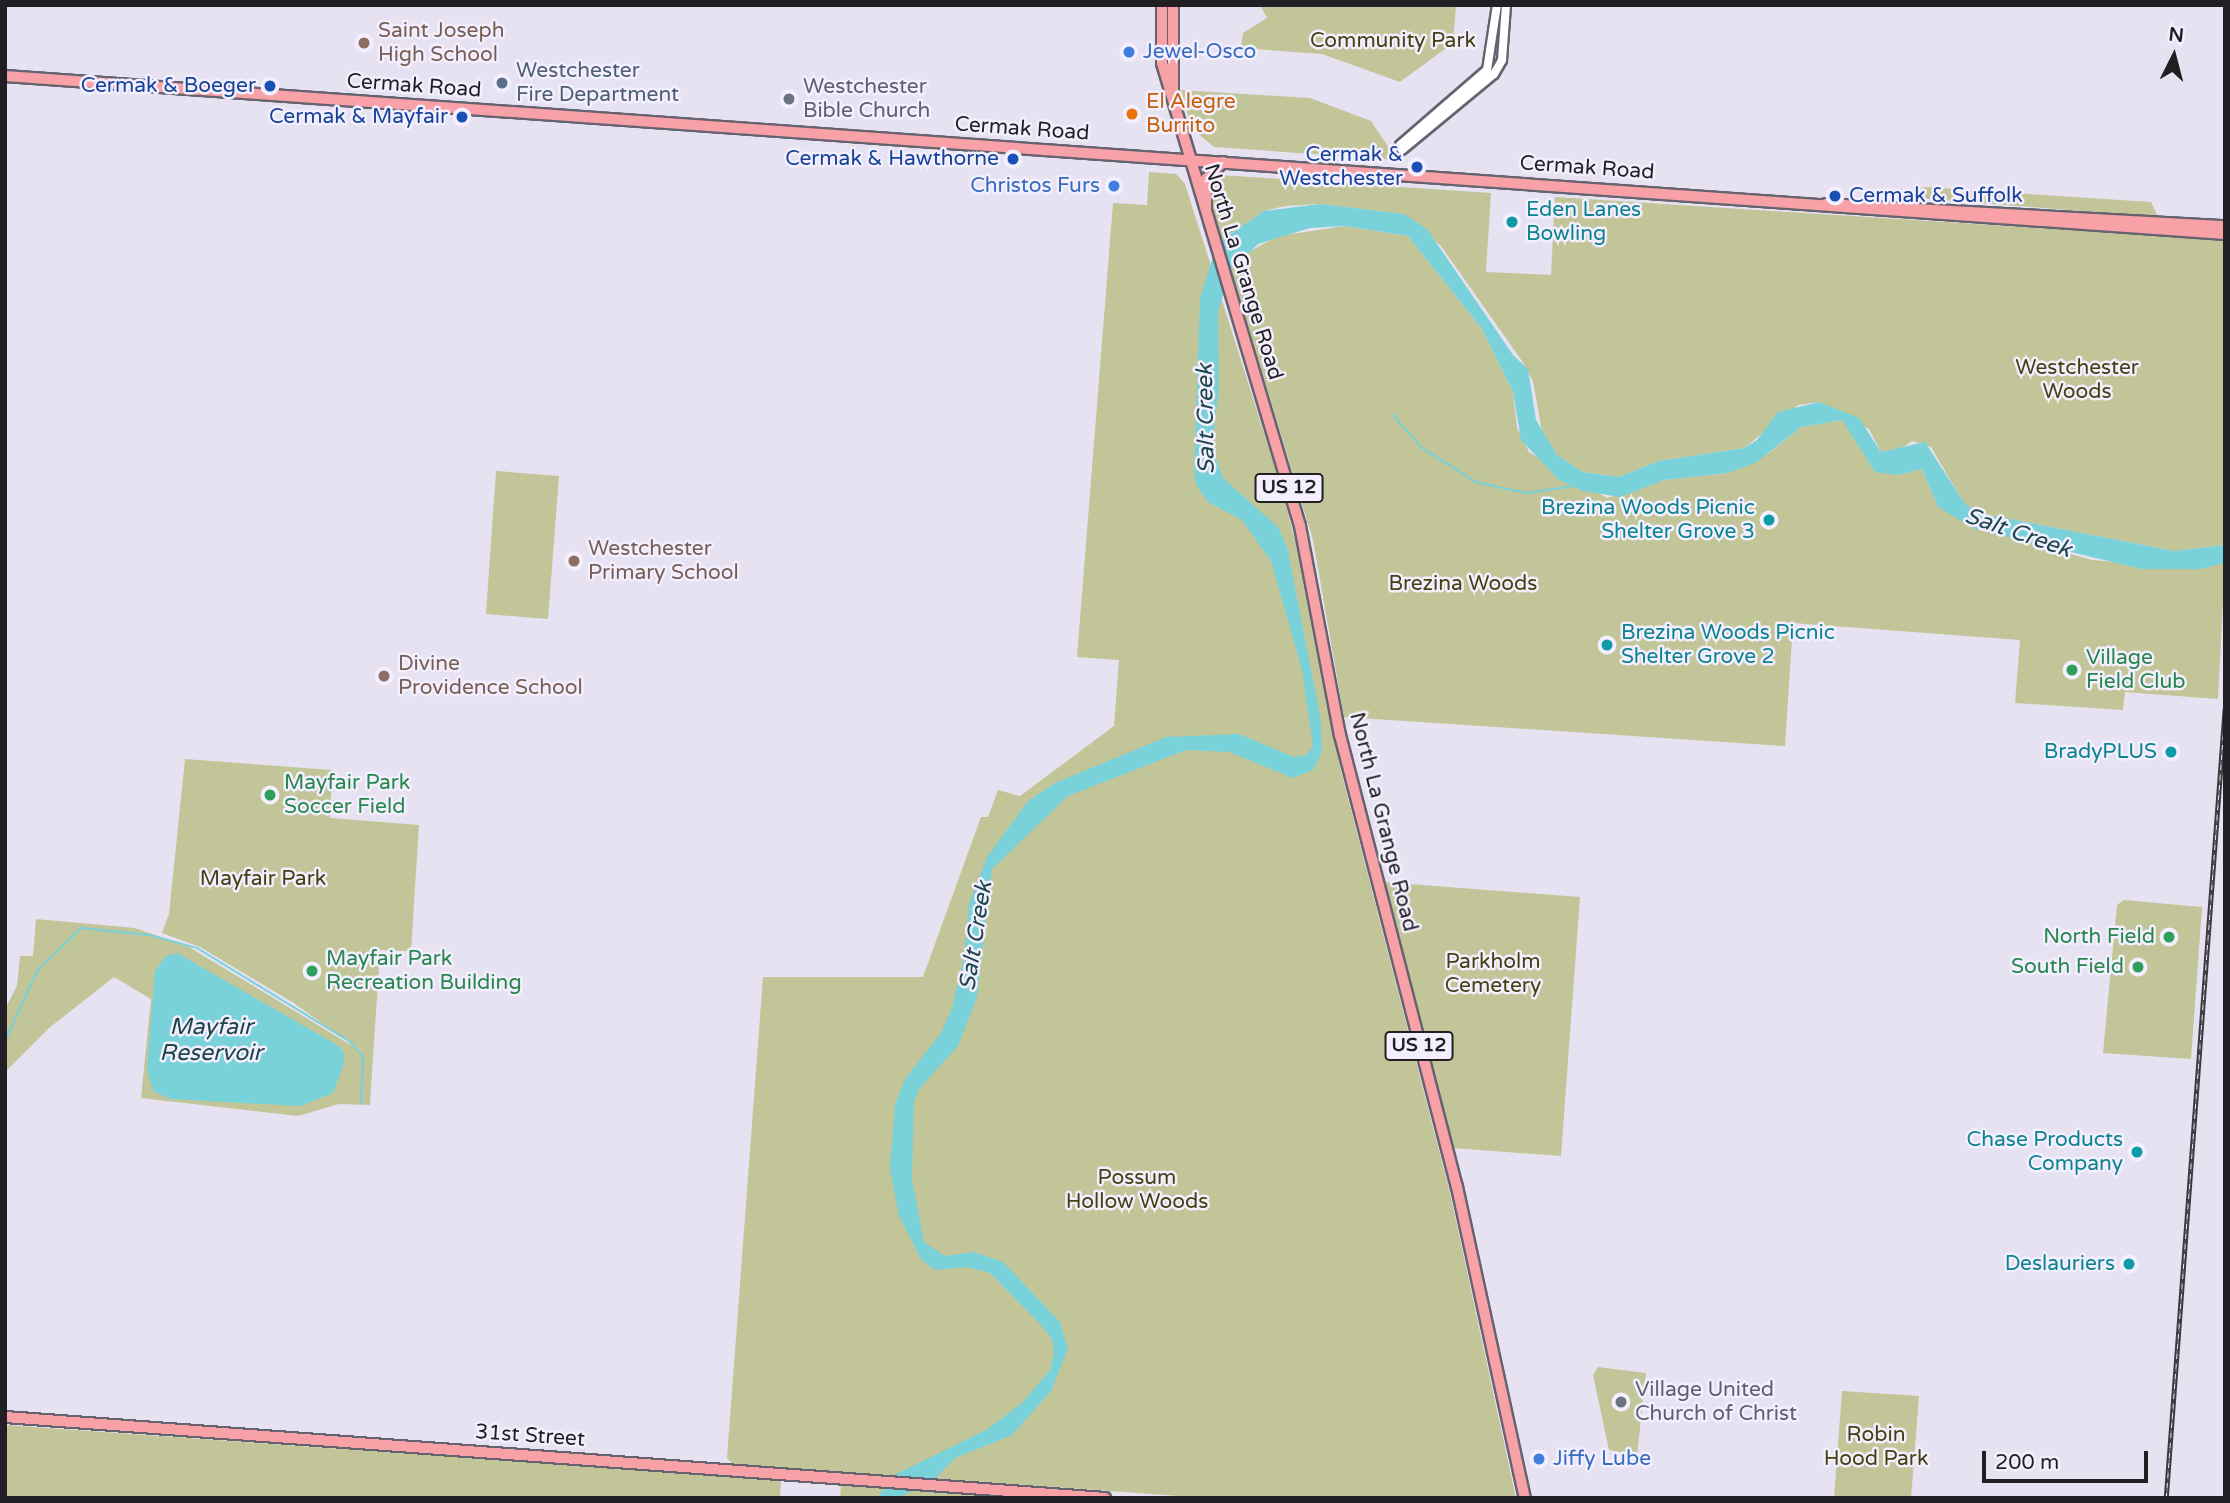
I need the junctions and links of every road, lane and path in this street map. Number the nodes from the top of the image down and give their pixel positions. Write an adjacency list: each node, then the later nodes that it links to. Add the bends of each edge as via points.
1 (1162, 5): 6 (main road, US 12, via 1162,63)
2 (1173, 5): 6 (main road, US 12)
3 (1497, 5): 4 (street, via 1487,71 1401,148 1494,74 1502,60)
4 (1506, 5)
5 (5, 76): 7 (main road, Cermak Road)
6 (1173, 93): 7 (main road, US 12)
7 (1188, 160): 8 (main road, Cermak Road); 11 (main road, North La Grange Road / US 12)
8 (1223, 162): 9 (main road, Cermak Road); 11 (main road, via 1206,179)
9 (2136, 224): 10 (main road, Cermak Road); 12 (main road, Cermak Road)
10 (2225, 226)
11 (1208, 229): 15 (main road, North La Grange Road / US 12, via 1300,526 1340,735 1457,1187)
12 (2225, 234)
13 (5, 1417): 14 (main road, 31st Street)
14 (1105, 1498)
15 (1525, 1498)

